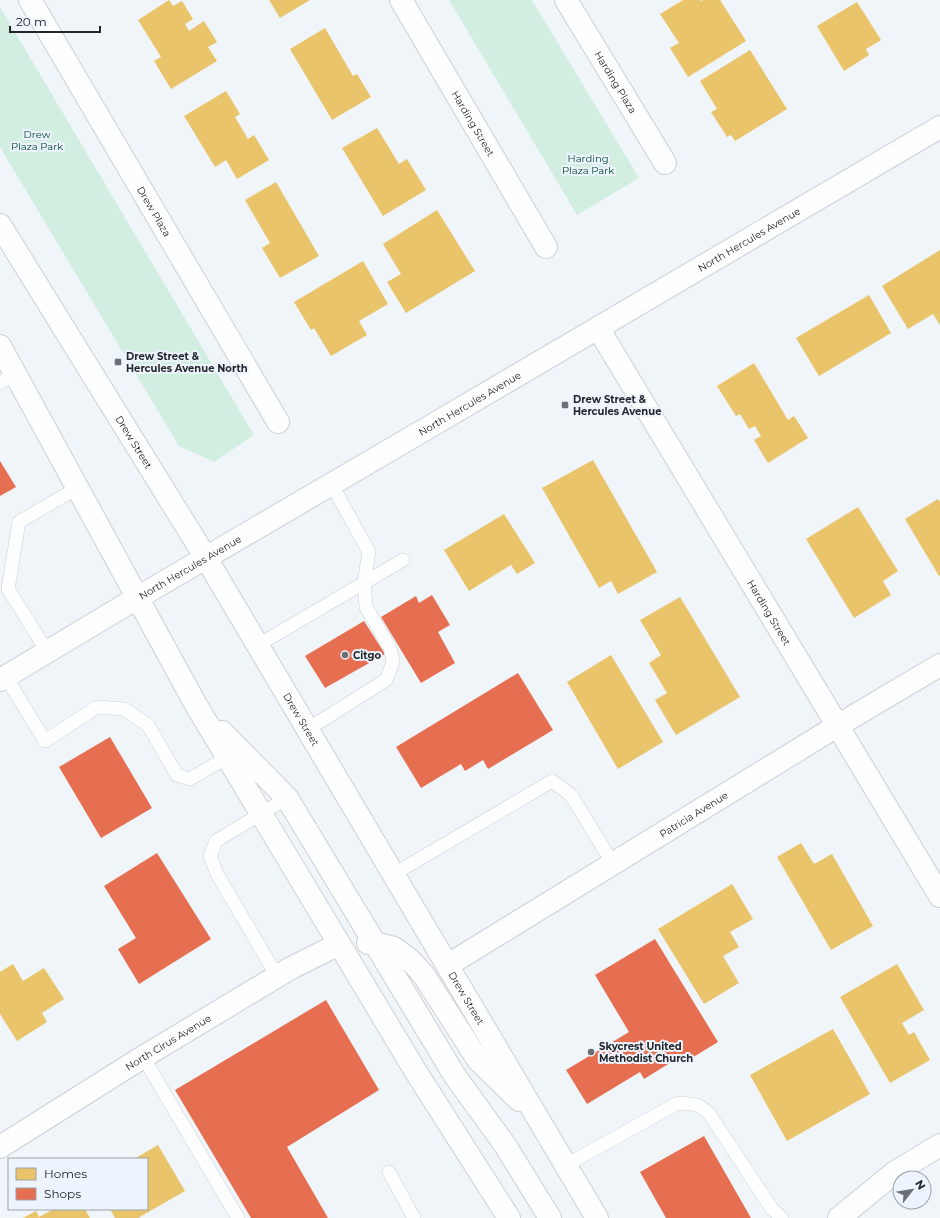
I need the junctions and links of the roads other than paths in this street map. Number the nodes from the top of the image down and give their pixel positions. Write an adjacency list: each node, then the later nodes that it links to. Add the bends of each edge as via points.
1 (30, 0): 11 (street, Drew Plaza)
2 (401, 0): 7 (street, Harding Street)
3 (566, 0): 5 (street, Harding Plaza)
4 (940, 126): 8 (street, North Hercules Avenue)
5 (665, 163)
6 (0, 225): 14 (street, Drew Street)
7 (546, 247)
8 (598, 328): 12 (street, North Hercules Avenue); 22 (street, Harding Street)
9 (0, 346): 10 (street)
10 (8, 379): 13 (street)
11 (278, 422)
12 (332, 485): 14 (street, North Hercules Avenue); 16 (lane, via 369,552)
13 (77, 488): 17 (street); 19 (lane, via 18,522 8,589)
14 (206, 558): 17 (street, North Hercules Avenue); 18 (street, Drew Street)
15 (404, 560): 16 (lane)
16 (364, 582): 18 (lane); 23 (lane, via 366,607 390,648 393,662 386,680)
17 (137, 598): 19 (street, North Hercules Avenue); 24 (street, via 196,706)
18 (258, 645): 23 (street, Drew Street)
19 (47, 651): 21 (street, North Hercules Avenue)
20 (940, 665): 22 (street, Patricia Avenue)
21 (3, 679): 24 (lane, via 45,741 97,707 124,709 148,725 177,775 190,779)
22 (837, 726): 27 (street, Patricia Avenue); 29 (street, Harding Street)
23 (308, 729): 28 (street, Drew Street)
24 (234, 753): 25 (street); 26 (street)
25 (287, 798): 26 (lane); 30 (street)
26 (261, 813): 31 (street); 33 (lane, via 216,842 210,856 217,874)
27 (613, 864): 28 (lane, via 571,795 552,781); 32 (street, Patricia Avenue)
28 (394, 874): 32 (street, Drew Street)
29 (940, 896)
30 (374, 943): 31 (street); 35 (street, via 394,948 409,959 423,974 478,1060); 43 (street, via 456,1076 505,1145)
31 (339, 944): 33 (street, North Cirus Avenue); 42 (street, via 416,1072)
32 (448, 965): 35 (street, Drew Street)
33 (277, 976): 34 (street, North Cirus Avenue)
34 (143, 1057): 37 (street, North Cirus Avenue); 40 (lane)
35 (539, 1119): 38 (street, Drew Street)
36 (940, 1145): 46 (street, via 894,1173)
37 (0, 1147)
38 (566, 1165): 44 (street, Drew Street); 45 (lane, via 678,1103 701,1106 710,1115 772,1210)
39 (389, 1172): 41 (lane)
40 (238, 1218)
41 (414, 1218)
42 (509, 1218)
43 (550, 1218)
44 (597, 1218)
45 (782, 1218)
46 (839, 1218)

